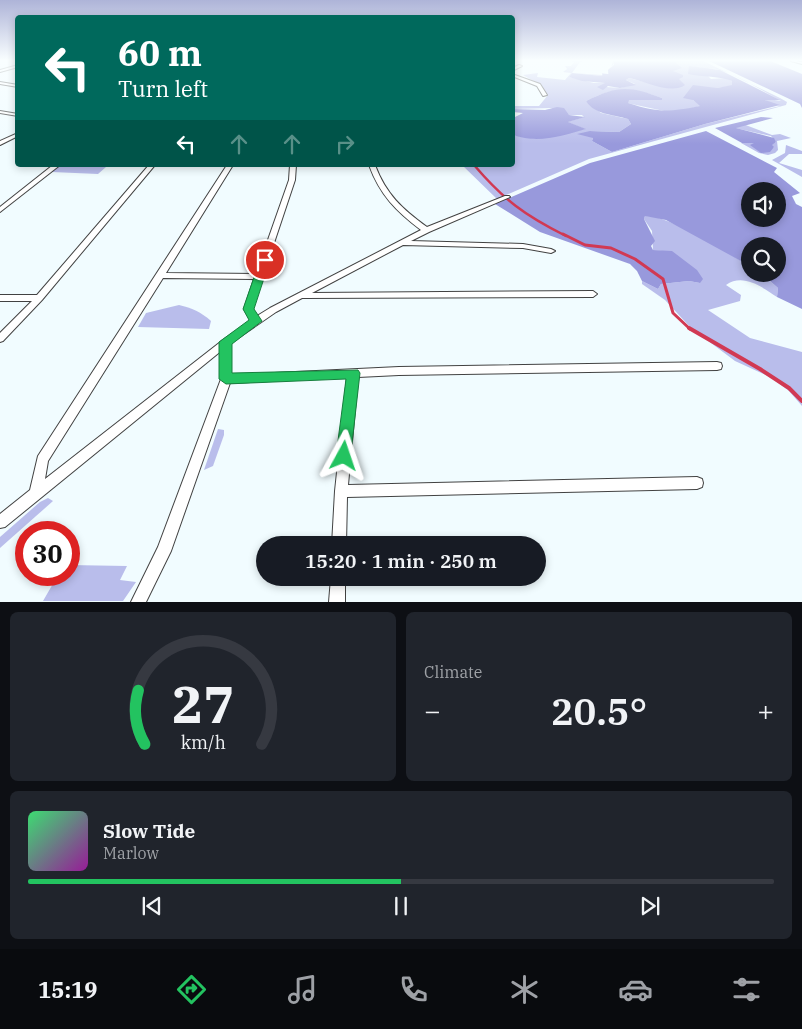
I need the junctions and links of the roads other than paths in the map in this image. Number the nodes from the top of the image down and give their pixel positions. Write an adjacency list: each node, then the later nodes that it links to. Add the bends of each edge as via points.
1 (541, 88): 2 (street)
2 (545, 95)
3 (0, 112): 4 (street)
4 (15, 114)
5 (15, 136): 6 (street)
6 (0, 143)
7 (55, 167): 13 (street)
8 (150, 167): 22 (street)
9 (229, 167): 17 (street)
10 (293, 167): 18 (street, via 292,180)
11 (373, 167): 14 (street, via 384,193 394,205)
12 (504, 199): 14 (street)
13 (0, 210)
14 (426, 230): 15 (street)
15 (405, 243): 16 (street, via 523,246); 20 (street)
16 (550, 252)
17 (159, 275): 18 (street); 31 (street, via 42,460)
18 (259, 277): 23 (street, via 248,309)
19 (593, 294): 20 (street)
20 (301, 296): 23 (street)
21 (0, 298): 22 (street)
22 (39, 298): 24 (street)
23 (256, 321): 25 (street)
24 (0, 339)
25 (226, 342): 28 (street); 31 (street)
26 (717, 366): 27 (street)
27 (353, 373): 28 (street); 30 (street)
28 (226, 379): 35 (street, via 164,551)
29 (697, 483): 30 (street)
30 (341, 491): 33 (street)
31 (36, 492): 32 (street)
32 (0, 522)
33 (339, 536)
34 (338, 586): 36 (street)
35 (138, 602)
36 (338, 602)

